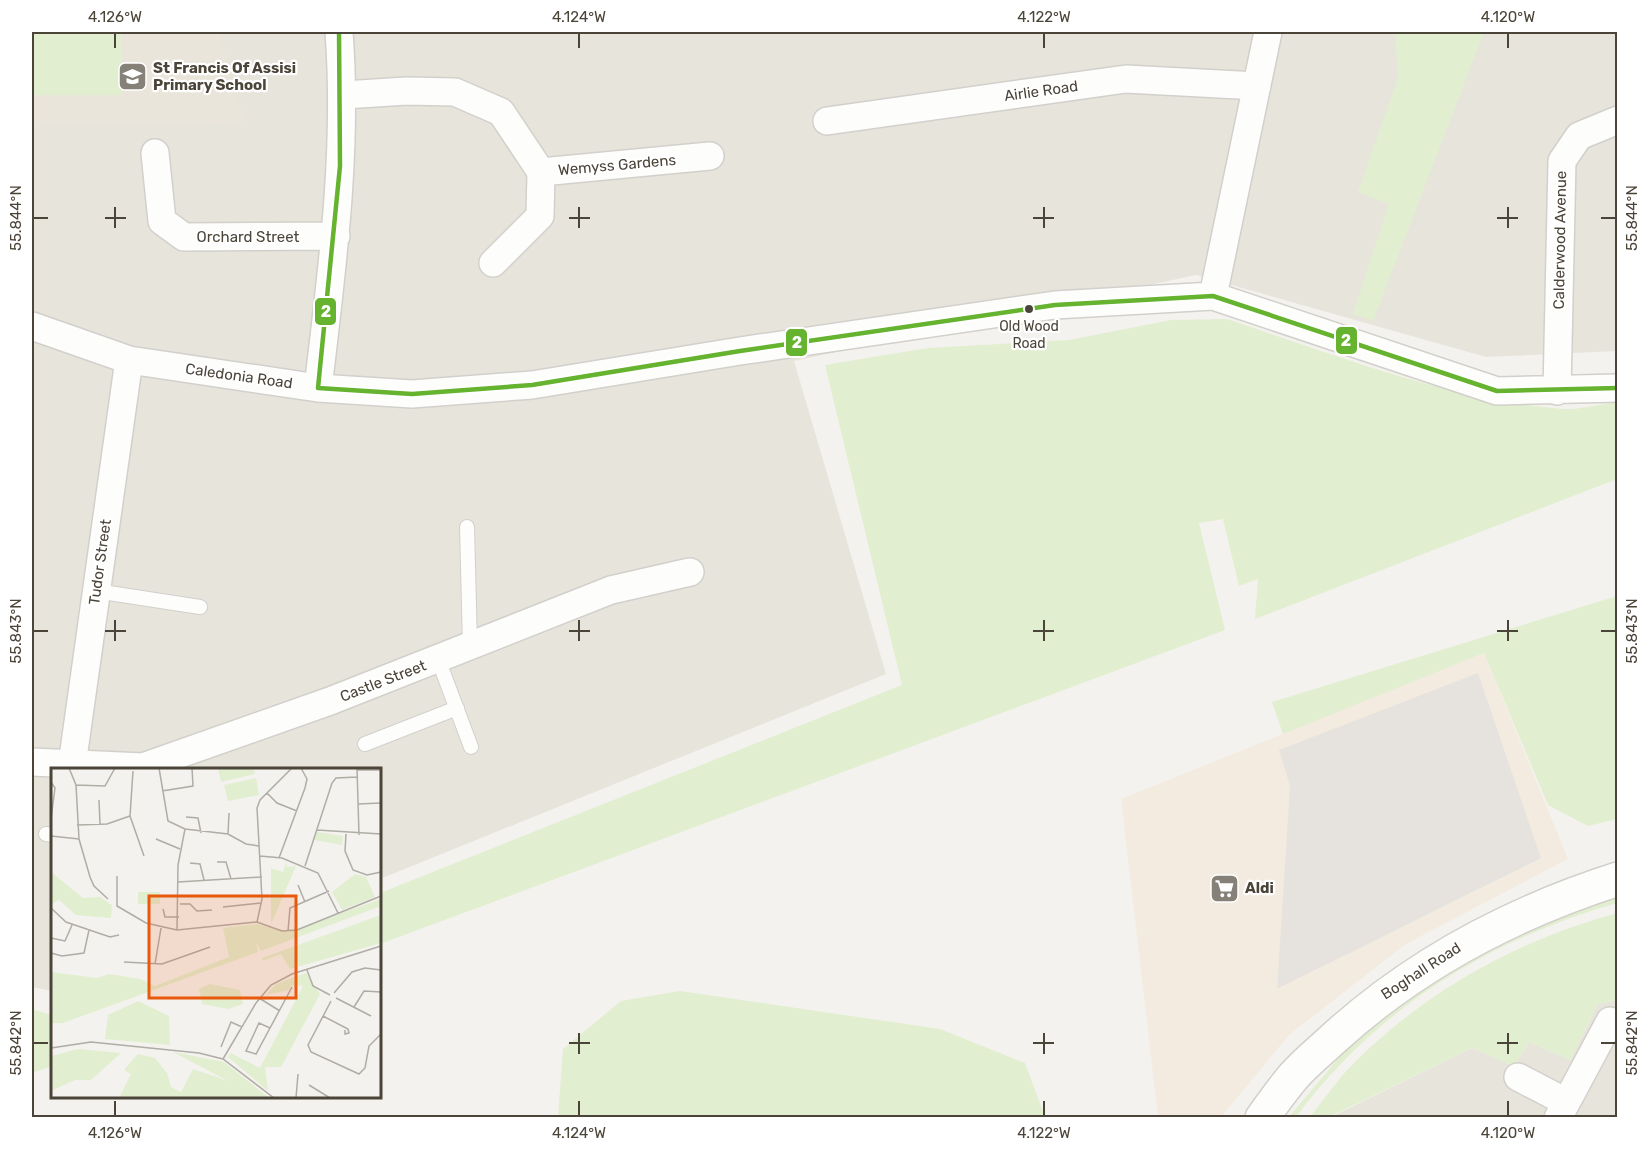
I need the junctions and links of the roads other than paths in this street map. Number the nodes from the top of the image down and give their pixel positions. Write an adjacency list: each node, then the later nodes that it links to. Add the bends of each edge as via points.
1 (339, 32): 4 (street)
2 (1268, 32): 3 (street)
3 (1257, 86): 6 (street, Airlie Road, via 1126,79); 12 (street)
4 (344, 95): 9 (street, Wemyss Gardens, via 455,92 501,112); 10 (street)
5 (1617, 120): 17 (street, Calderwood Avenue, via 1579,136 1562,161)
6 (827, 121)
7 (155, 153): 10 (street, Orchard Street, via 162,221 184,237)
8 (710, 156): 9 (street, Wemyss Gardens)
9 (541, 172): 11 (street, via 540,216)
10 (336, 236): 15 (street)
11 (493, 263)
12 (1213, 296): 15 (street, Caledonia Road, via 1055,305 532,386 411,394); 17 (street, Caledonia Road, via 1497,391)
13 (32, 326): 14 (street, Caledonia Road)
14 (129, 360): 15 (street, Caledonia Road); 20 (street, Tudor Street)
15 (318, 387)
16 (1617, 388): 17 (street, Caledonia Road)
17 (1557, 391)
18 (467, 526): 22 (lane)
19 (690, 572): 22 (street, Castle Street, via 611,591)
20 (96, 591): 21 (lane); 28 (street, Tudor Street)
21 (200, 607)
22 (471, 646): 23 (street, Castle Street)
23 (438, 659): 24 (lane); 29 (street, Castle Street, via 143,767)
24 (457, 708): 25 (lane); 26 (lane)
25 (365, 744)
26 (471, 747)
27 (32, 762): 28 (street, Castle Street)
28 (72, 765): 29 (street, Castle Street)
29 (126, 768)
30 (1617, 879): 34 (street, Boghall Road, via 1522,916 1417,972 1371,1005 1293,1077)
31 (1610, 1021): 33 (street)
32 (1518, 1077): 33 (street)
33 (1562, 1110)
34 (1262, 1118)

